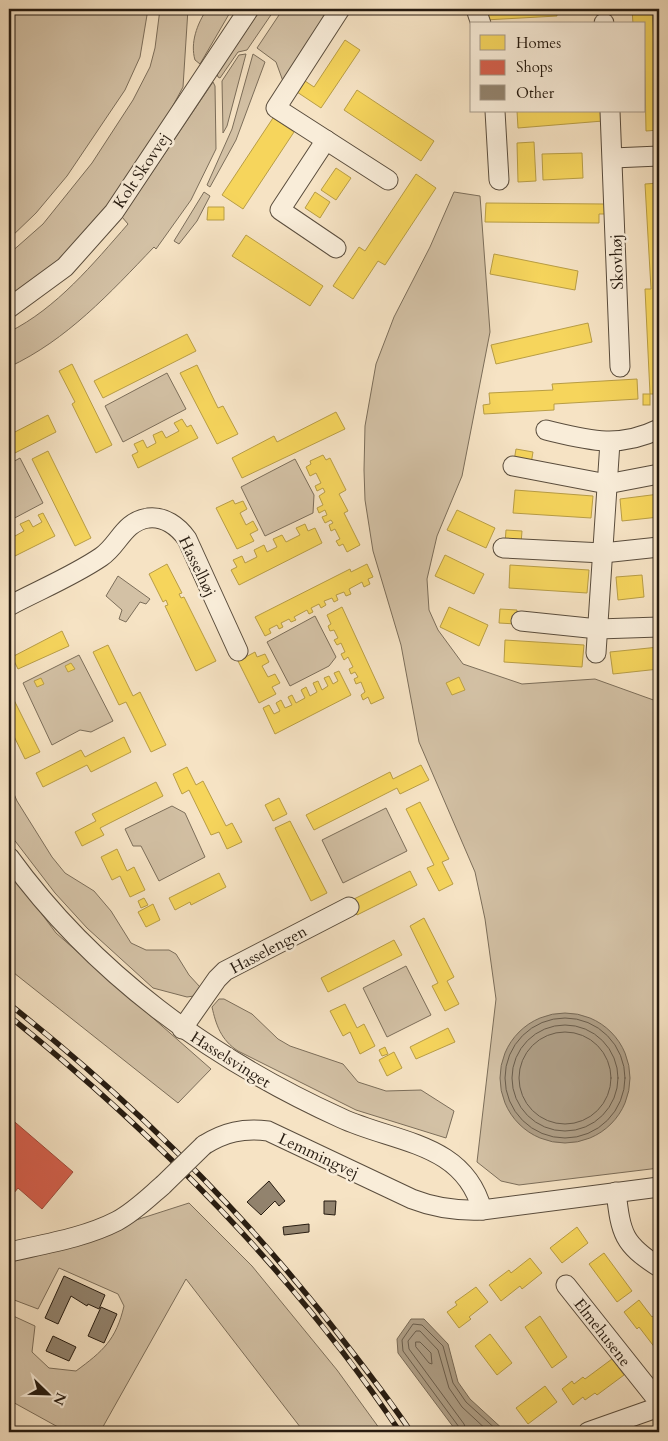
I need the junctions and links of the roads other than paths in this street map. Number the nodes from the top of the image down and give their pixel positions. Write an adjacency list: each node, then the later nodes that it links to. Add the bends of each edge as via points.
1 (248, 9): 13 (street, Kolt Skovvej, via 114,212 64,267)
2 (340, 9): 7 (street, via 276,108)
3 (476, 9): 4 (street)
4 (480, 22)
5 (495, 112): 11 (street)
6 (610, 112): 9 (street, Skovhøj)
7 (326, 140): 10 (street); 12 (street, via 280,210)
8 (659, 156): 9 (street)
9 (613, 158): 14 (street, Skovhøj)
10 (388, 180)
11 (499, 180)
12 (336, 248)
13 (9, 308)
14 (620, 367)
15 (659, 429): 17 (street, via 629,440)
16 (546, 430): 17 (street)
17 (610, 442): 20 (street)
18 (513, 466): 20 (street)
19 (659, 474): 20 (street)
20 (607, 484): 23 (street)
21 (504, 548): 23 (street)
22 (659, 548): 23 (street)
23 (602, 553): 27 (street)
24 (9, 606): 28 (street, Hasselhøj, via 102,556 134,523 149,518 166,521 178,527 187,539)
25 (521, 621): 27 (street)
26 (659, 627): 27 (street)
27 (598, 629): 29 (street)
28 (238, 650)
29 (596, 653)
30 (9, 857): 32 (street, Hasselsvinget, via 44,901 99,959)
31 (349, 907): 32 (street, Hasselengen, via 225,971)
32 (182, 1028): 35 (street, Hasselsvinget, via 235,1063 308,1103 444,1156 474,1187)
33 (659, 1187): 34 (street, Lemmingvej)
34 (616, 1192): 35 (street, Lemmingvej); 37 (street, via 618,1212 631,1247)
35 (482, 1210): 36 (street, Lemmingvej, bridge, via 460,1211 430,1206 268,1131 250,1129 232,1131 204,1145 163,1185 117,1221 88,1233)
36 (9, 1252)
37 (659, 1267)
38 (566, 1285): 39 (street, Elmehusene)
39 (658, 1411): 40 (street, Elmehusene)
40 (588, 1432)

